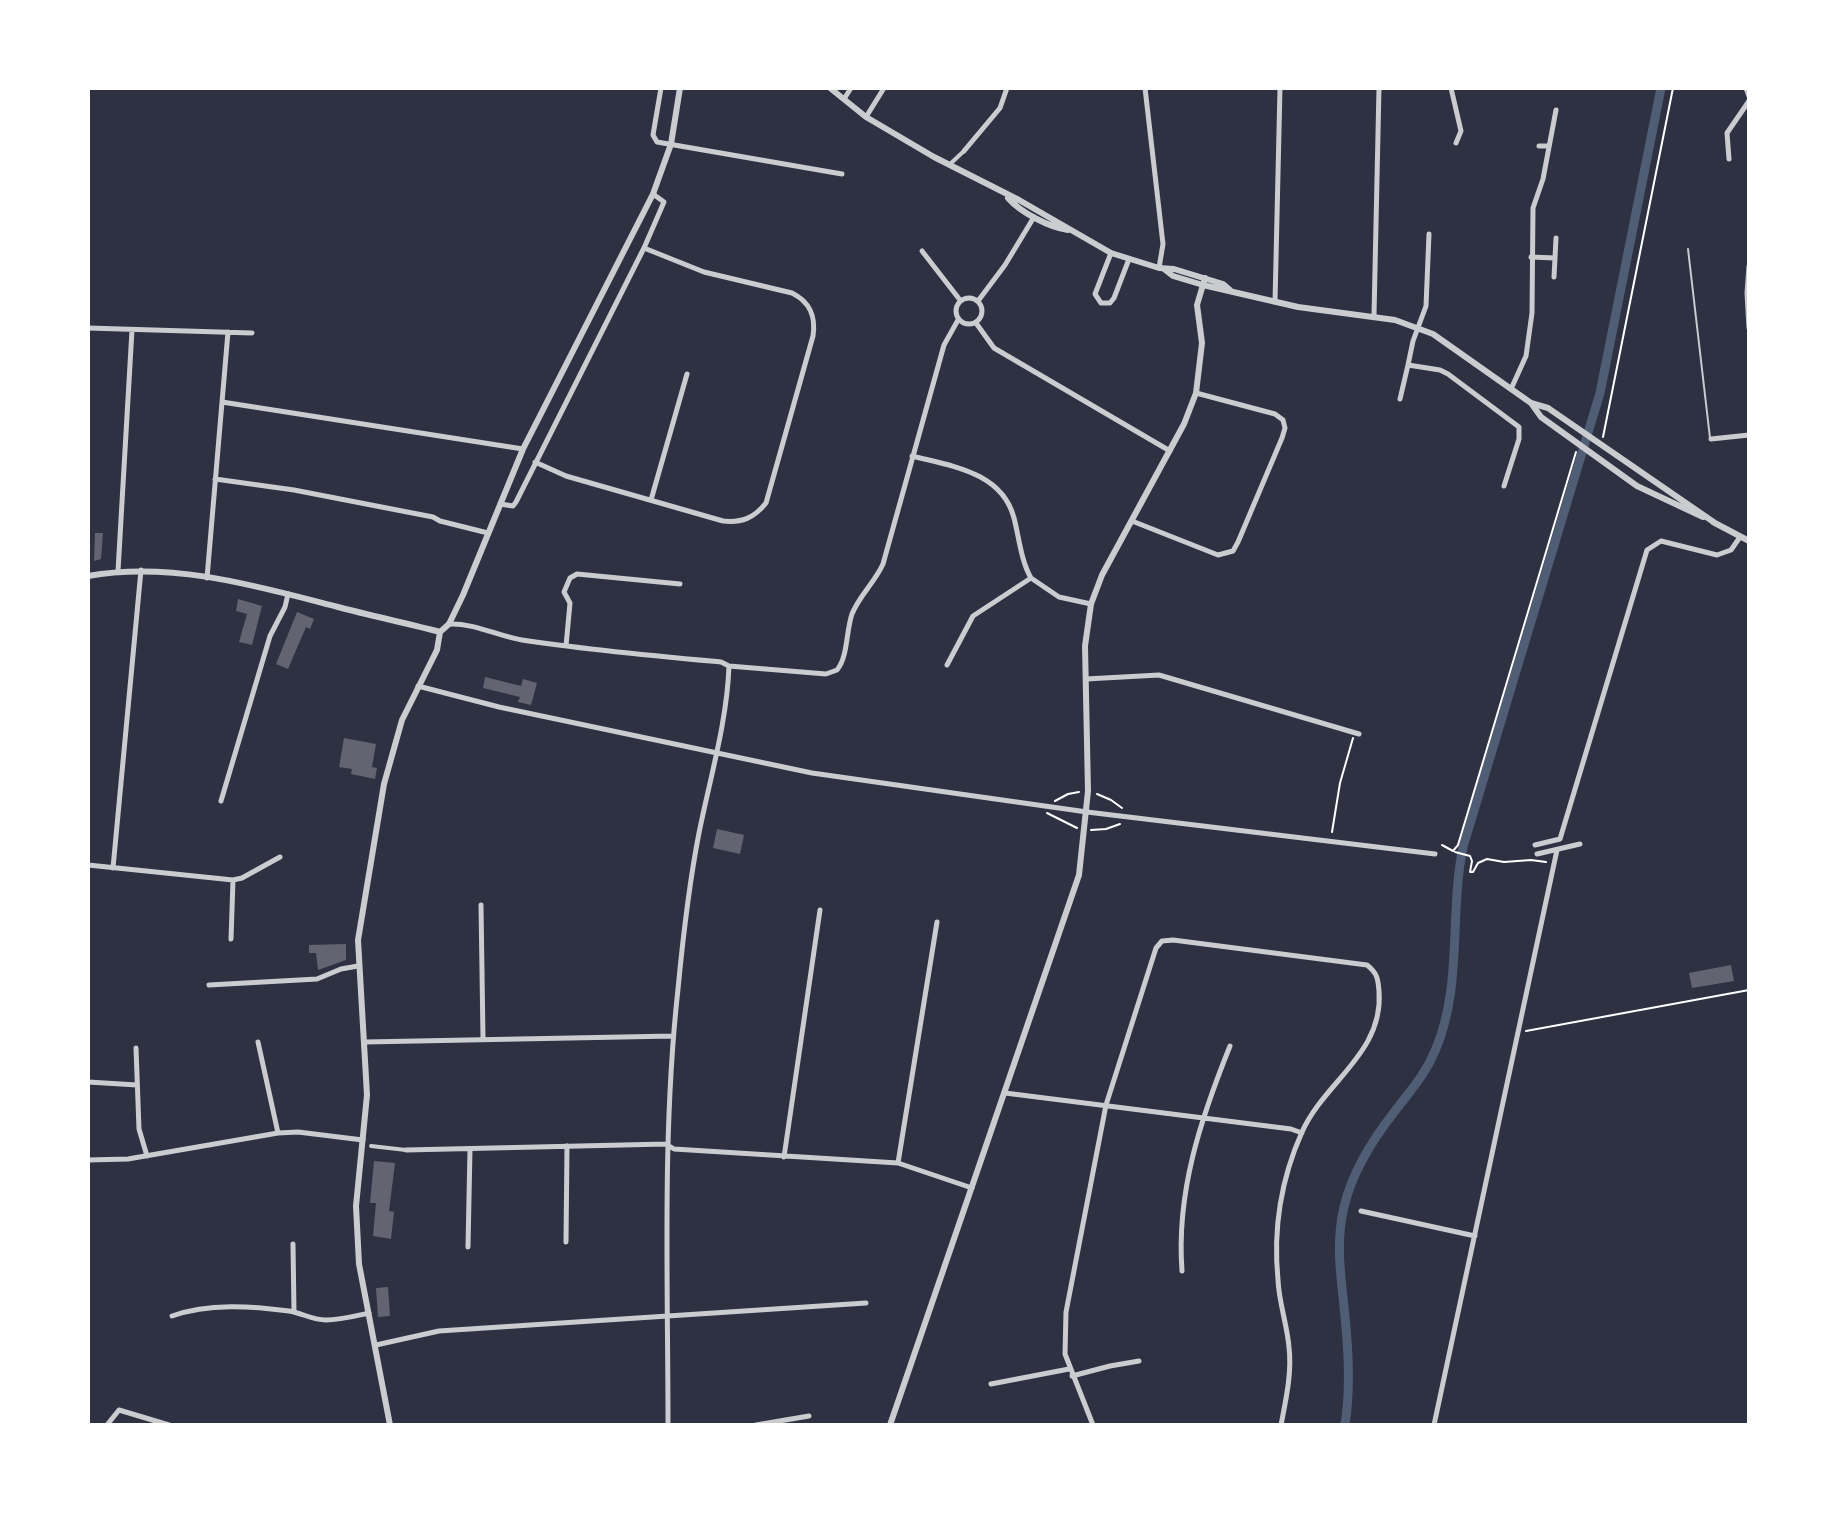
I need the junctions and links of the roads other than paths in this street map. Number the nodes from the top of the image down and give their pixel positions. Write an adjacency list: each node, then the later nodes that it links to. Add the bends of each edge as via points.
1 (661, 88): 17 (street, via 653,138)
2 (680, 88): 17 (street)
3 (830, 88): 13 (street)
4 (851, 88): 13 (street)
5 (884, 88): 15 (street)
6 (1007, 88): 20 (street, via 1000,108)
7 (1145, 88): 38 (street, via 1163,244)
8 (1280, 88): 44 (street)
9 (1379, 88): 45 (street)
10 (1451, 88): 16 (street, via 1461,131)
11 (1746, 88): 12 (street)
12 (1749, 98): 21 (street, via 1727,133)
13 (843, 100): 15 (street)
14 (1556, 110): 19 (street)
15 (866, 117): 22 (street)
16 (1456, 143)
17 (671, 144): 23 (street); 24 (street)
18 (1539, 146): 19 (street)
19 (1549, 146): 34 (street, via 1533,208)
20 (964, 151): 22 (street)
21 (1729, 159)
22 (949, 165): 25 (street)
23 (842, 174)
24 (653, 194): 30 (street, via 664,202); 63 (street)
25 (1006, 195): 26 (street); 27 (street)
26 (1035, 216): 27 (street); 43 (street)
27 (1070, 231): 33 (street)
28 (1429, 234): 49 (street, via 1426,306)
29 (1556, 238): 35 (street)
30 (644, 248): 66 (street); 69 (street, via 704,272 792,293 807,303 814,326 766,503 758,513 735,523)
31 (1688, 249): 62 (lane)
32 (922, 251): 42 (street)
33 (1111, 253): 36 (street); 36 (street, via 1095,294 1101,303 1114,298)
34 (1531, 257): 35 (street); 56 (street, via 1526,356)
35 (1555, 258): 39 (street)
36 (1129, 259): 38 (street)
37 (1749, 266): 41 (street)
38 (1161, 269): 40 (street)
39 (1554, 277)
40 (1204, 282): 44 (street); 57 (street, via 1197,305 1202,343)
41 (1748, 293): 50 (street)
42 (960, 300): 43 (street); 46 (street)
43 (978, 301): 47 (street)
44 (1275, 302): 45 (street)
45 (1374, 315): 49 (street)
46 (958, 320): 47 (street); 65 (street, via 944,345)
47 (976, 323): 64 (street, via 994,348)
48 (88, 328): 51 (street)
49 (1418, 328): 54 (street); 56 (street)
50 (1749, 328)
51 (132, 330): 52 (street); 77 (street)
52 (228, 332): 53 (street); 59 (street)
53 (252, 333)
54 (1408, 365): 58 (street); 68 (street, via 1448,374 1519,427)
55 (687, 374): 69 (street)
56 (1511, 389): 60 (street)
57 (1196, 393): 64 (street); 71 (street, via 1283,420 1282,438 1238,542 1233,551 1218,555)
58 (1400, 399)
59 (222, 402): 63 (street); 67 (street)
60 (1531, 403): 72 (street, via 1548,408); 72 (street, via 1541,418 1637,486)
61 (1749, 435): 62 (street)
62 (1711, 439)
63 (523, 449): 70 (street)
64 (1170, 451): 71 (street)
65 (912, 456): 80 (street, via 967,470 999,490 1012,511); 88 (street, via 883,564 851,617 837,670 826,674)
66 (535, 462): 69 (street); 70 (street, via 513,506)
67 (215, 479): 73 (street, via 433,517); 79 (street)
68 (1504, 486)
69 (651, 500)
70 (499, 504): 73 (street)
71 (1132, 521): 83 (street)
72 (1715, 523): 74 (street)
73 (488, 533): 84 (street)
74 (1740, 537): 75 (street); 98 (street, via 1725,554 1661,541 1647,550 1560,839)
75 (1749, 541)
76 (141, 570): 77 (street); 79 (street); 104 (street)
77 (118, 571): 78 (street)
78 (88, 576)
79 (207, 578): 82 (street)
80 (1031, 578): 83 (street, via 1059,597); 87 (street, via 973,616)
81 (680, 584): 86 (street, via 577,574 564,592 570,603)
82 (288, 594): 85 (street); 93 (street, via 270,636)
83 (1091, 604): 89 (street)
84 (449, 624): 85 (street); 86 (street)
85 (440, 632): 90 (street, via 437,650)
86 (566, 646): 88 (street)
87 (947, 665)
88 (729, 666): 92 (street)
89 (1086, 679): 91 (street, via 1159,675); 94 (street)
90 (418, 686): 92 (street); 110 (street, via 384,784)
91 (1357, 733)
92 (716, 752): 94 (street, via 812,773); 112 (street, via 695,854)
93 (221, 801)
94 (1086, 815): 96 (street); 120 (street, via 1079,875)
95 (1332, 832): 96 (lane)
96 (1330, 843): 100 (street)
97 (1580, 844): 99 (street)
98 (1535, 845)
99 (1557, 850): 101 (street); 137 (street)
100 (1435, 854)
101 (1537, 854)
102 (280, 857): 105 (street)
103 (88, 865): 104 (street)
104 (113, 868): 105 (street)
105 (233, 880): 109 (street)
106 (481, 905): 113 (street)
107 (820, 910): 132 (street)
108 (937, 922): 134 (street)
109 (231, 939)
110 (358, 966): 111 (street, via 317,979); 115 (street)
111 (209, 985)
112 (673, 1036): 113 (street); 126 (street)
113 (483, 1038): 115 (street)
114 (258, 1042): 123 (street)
115 (365, 1042): 125 (street)
116 (1230, 1046): 122 (street)
117 (136, 1048): 119 (street)
118 (88, 1082): 119 (street)
119 (137, 1085): 131 (street, via 139,1129)
120 (1005, 1093): 121 (street); 135 (street)
121 (1106, 1105): 122 (street); 124 (street, via 1162,941 1367,965 1376,972 1380,998 1372,1034); 149 (street, via 1066,1312)
122 (1202, 1117): 124 (street); 141 (street, via 1180,1227)
123 (278, 1133): 125 (street); 131 (street)
124 (1302, 1133): 160 (street, via 1278,1216 1278,1283 1290,1349)
125 (363, 1140): 144 (street, via 357,1239)
126 (666, 1144): 128 (street); 132 (street, via 677,1150); 146 (street)
127 (371, 1146): 130 (street)
128 (567, 1146): 129 (street); 138 (street)
129 (470, 1149): 130 (street); 140 (street)
130 (406, 1150)
131 (147, 1156): 133 (street)
132 (784, 1157): 134 (street)
133 (88, 1160)
134 (898, 1163): 135 (street)
135 (972, 1188): 158 (street)
136 (1361, 1211): 137 (street)
137 (1475, 1236): 161 (street)
138 (566, 1242)
139 (293, 1244): 143 (street)
140 (468, 1247)
141 (1182, 1271)
142 (866, 1303): 146 (street)
143 (294, 1312): 144 (street, via 326,1320); 145 (street, via 225,1307)
144 (369, 1313): 147 (street)
145 (172, 1316)
146 (668, 1318): 147 (street, via 439,1331); 156 (street)
147 (376, 1345): 155 (street)
148 (1139, 1361): 150 (street)
149 (1069, 1369): 150 (street); 151 (street)
150 (1072, 1376): 159 (street)
151 (991, 1384)
152 (809, 1416): 157 (street)
153 (107, 1425): 154 (street, via 119,1410)
154 (169, 1425)
155 (390, 1425)
156 (668, 1425)
157 (756, 1425)
158 (890, 1425)
159 (1093, 1425)
160 (1281, 1425)
161 (1434, 1425)

